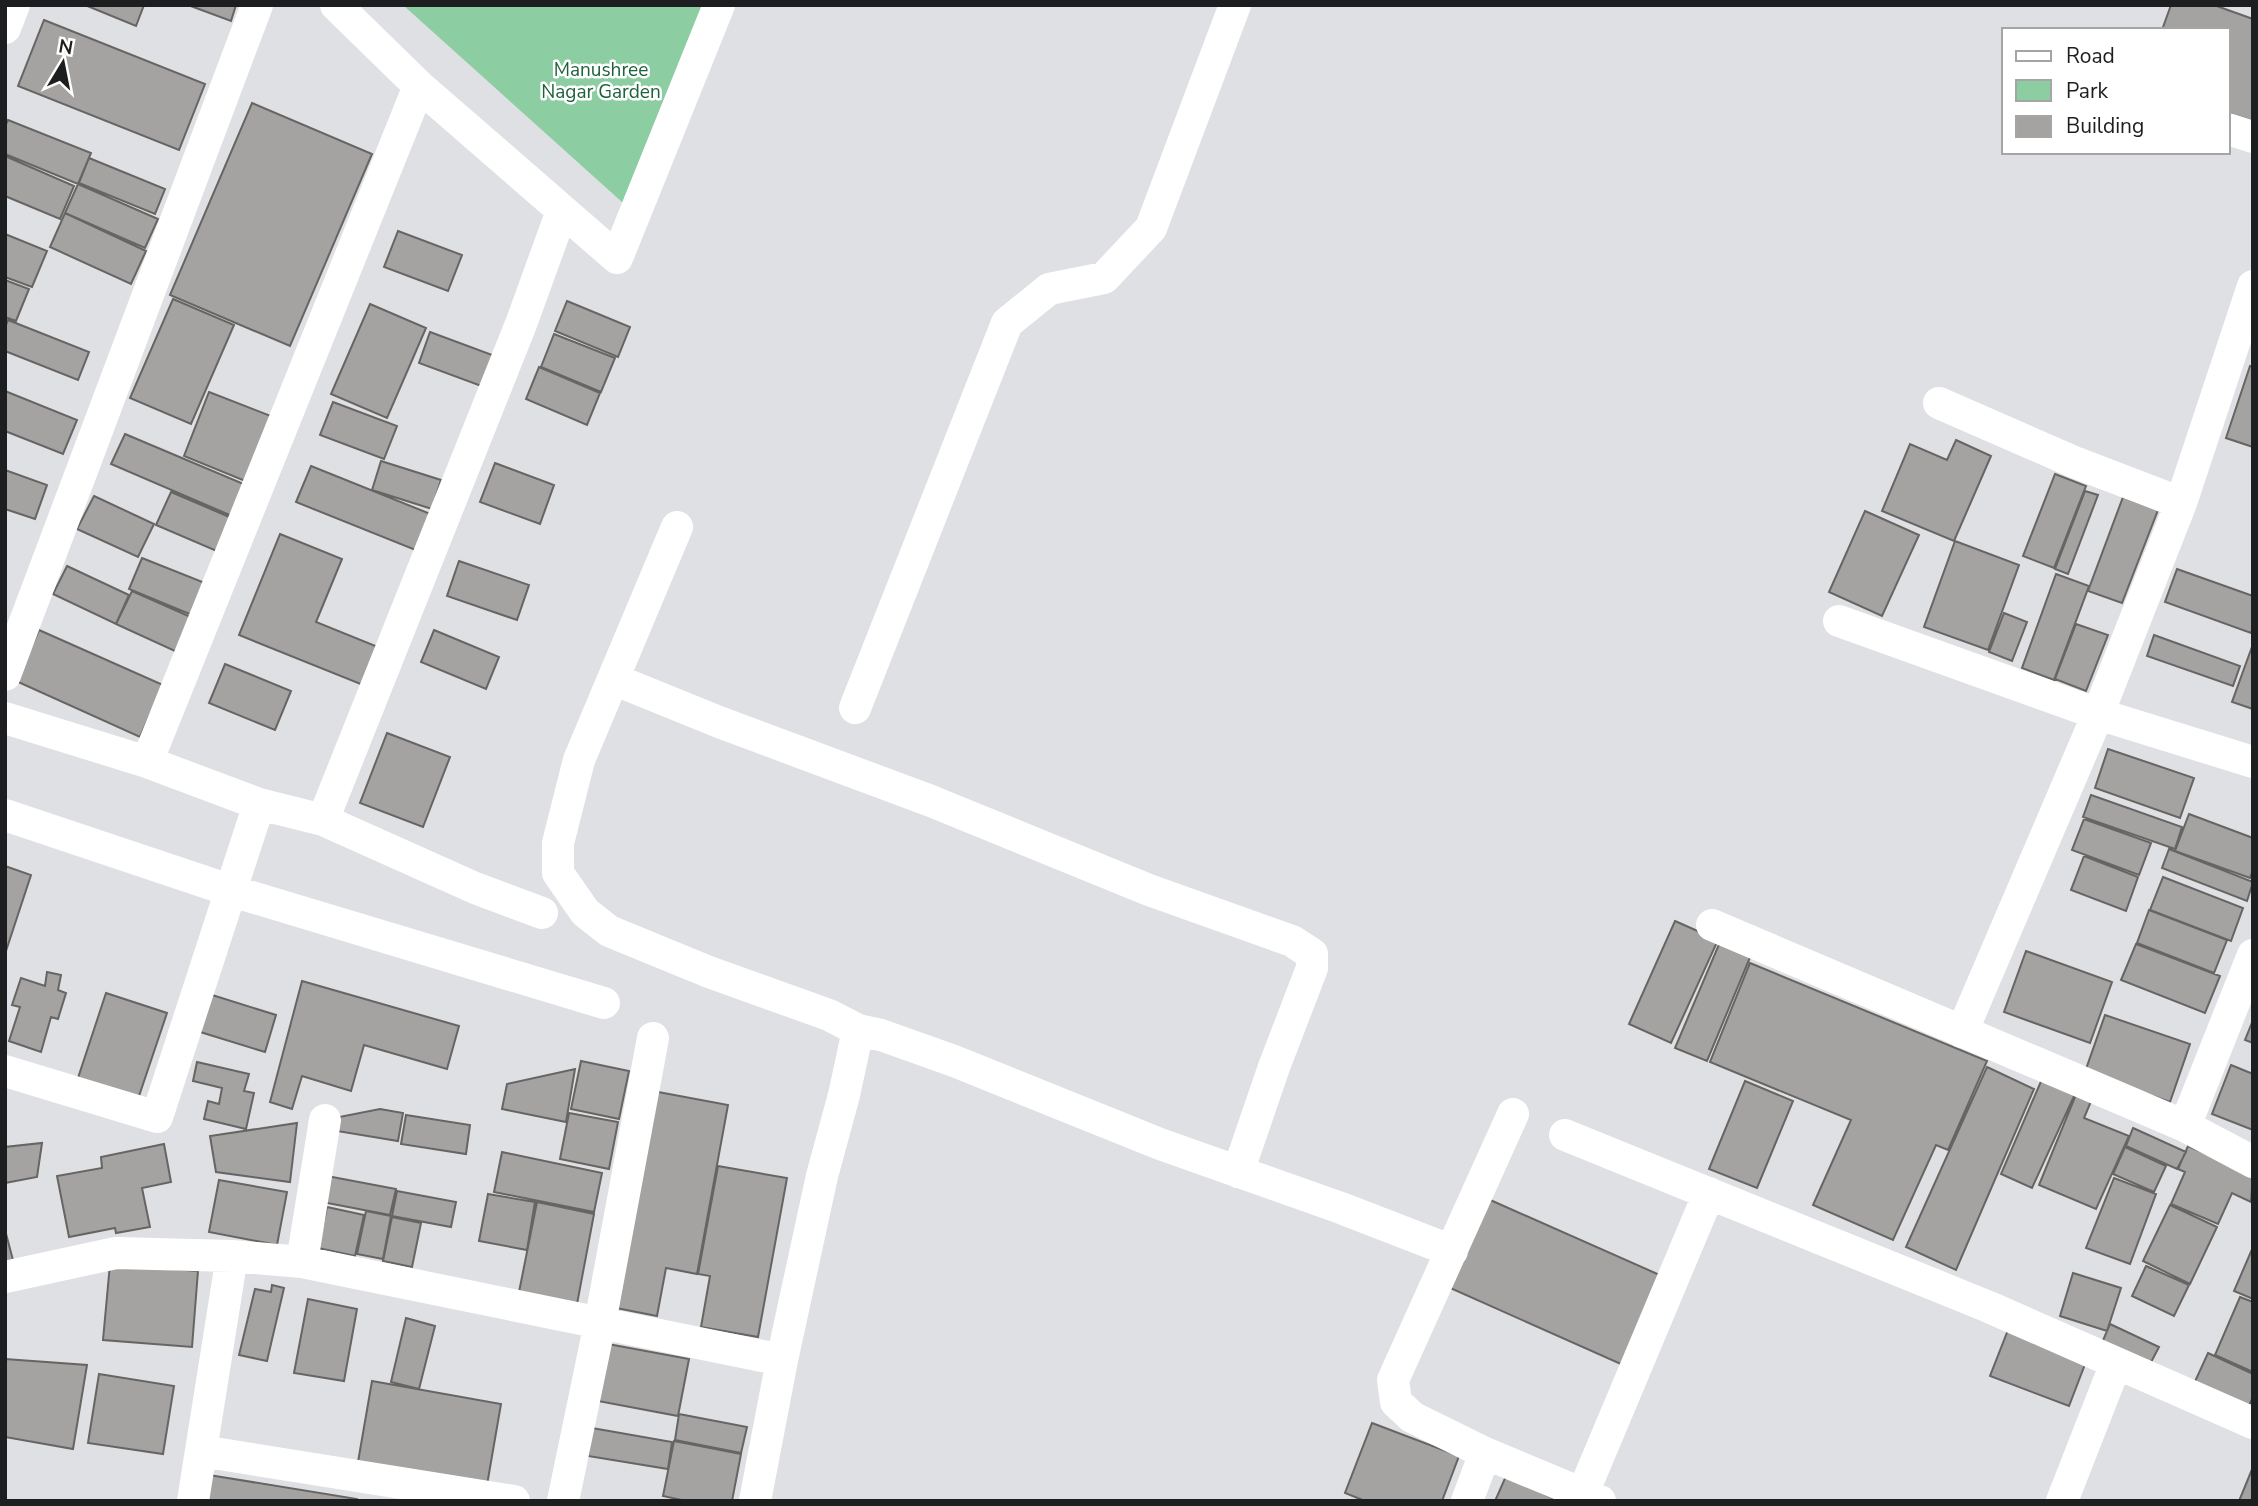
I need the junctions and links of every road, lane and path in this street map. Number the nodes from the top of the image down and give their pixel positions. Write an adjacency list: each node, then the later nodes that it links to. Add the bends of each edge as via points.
1 (14, 5): 6 (street)
2 (257, 5): 16 (street)
3 (336, 5): 7 (street)
4 (719, 5): 10 (street, via 617,258)
5 (1235, 5): 18 (street, via 1151,228 1104,278 1049,289 1007,323)
6 (5, 28)
7 (419, 86): 10 (street); 21 (street)
8 (2230, 130): 9 (street)
9 (2253, 137)
10 (562, 211): 25 (street)
11 (2253, 286): 13 (street)
12 (1939, 403): 13 (street)
13 (2181, 503): 19 (street)
14 (677, 527): 17 (street)
15 (1839, 621): 19 (street)
16 (5, 675)
17 (613, 679): 31 (street, via 579,760 558,843 558,873 584,912 640,946 829,1015); 40 (street, via 1149,890 1292,941 1312,954 1312,968)
18 (855, 708)
19 (2098, 714): 22 (street); 32 (street)
20 (5, 718): 21 (street)
21 (147, 762): 23 (street)
22 (2253, 762)
23 (259, 804): 25 (street); 26 (street)
24 (5, 815): 26 (street)
25 (323, 820): 27 (street)
26 (232, 891): 30 (street); 34 (street, via 158,1116)
27 (542, 913)
28 (1712, 925): 32 (street)
29 (2253, 955): 37 (street)
30 (604, 1003)
31 (858, 1030): 40 (street, via 954,1061); 47 (street)
32 (1962, 1032): 37 (street)
33 (653, 1038): 46 (street)
34 (5, 1071)
35 (1513, 1114): 42 (street)
36 (325, 1120): 44 (street)
37 (2185, 1126): 39 (street)
38 (1565, 1135): 41 (street)
39 (2253, 1162)
40 (1238, 1172): 42 (street)
41 (1709, 1193): 48 (street); 53 (street)
42 (1452, 1251): 51 (street, via 1393,1380 1396,1402 1412,1417)
43 (232, 1256): 44 (street); 45 (street, via 116,1253); 50 (street)
44 (302, 1262): 46 (street)
45 (5, 1277)
46 (600, 1323): 47 (street); 56 (street)
47 (782, 1360): 57 (street)
48 (2116, 1363): 49 (street); 59 (street)
49 (2253, 1423)
50 (201, 1451): 52 (street); 54 (street)
51 (1485, 1453): 53 (street); 58 (street)
52 (379, 1490): 55 (street)
53 (1591, 1497)
54 (193, 1501)
55 (514, 1501)
56 (563, 1501)
57 (755, 1501)
58 (1467, 1501)
59 (2062, 1501)

